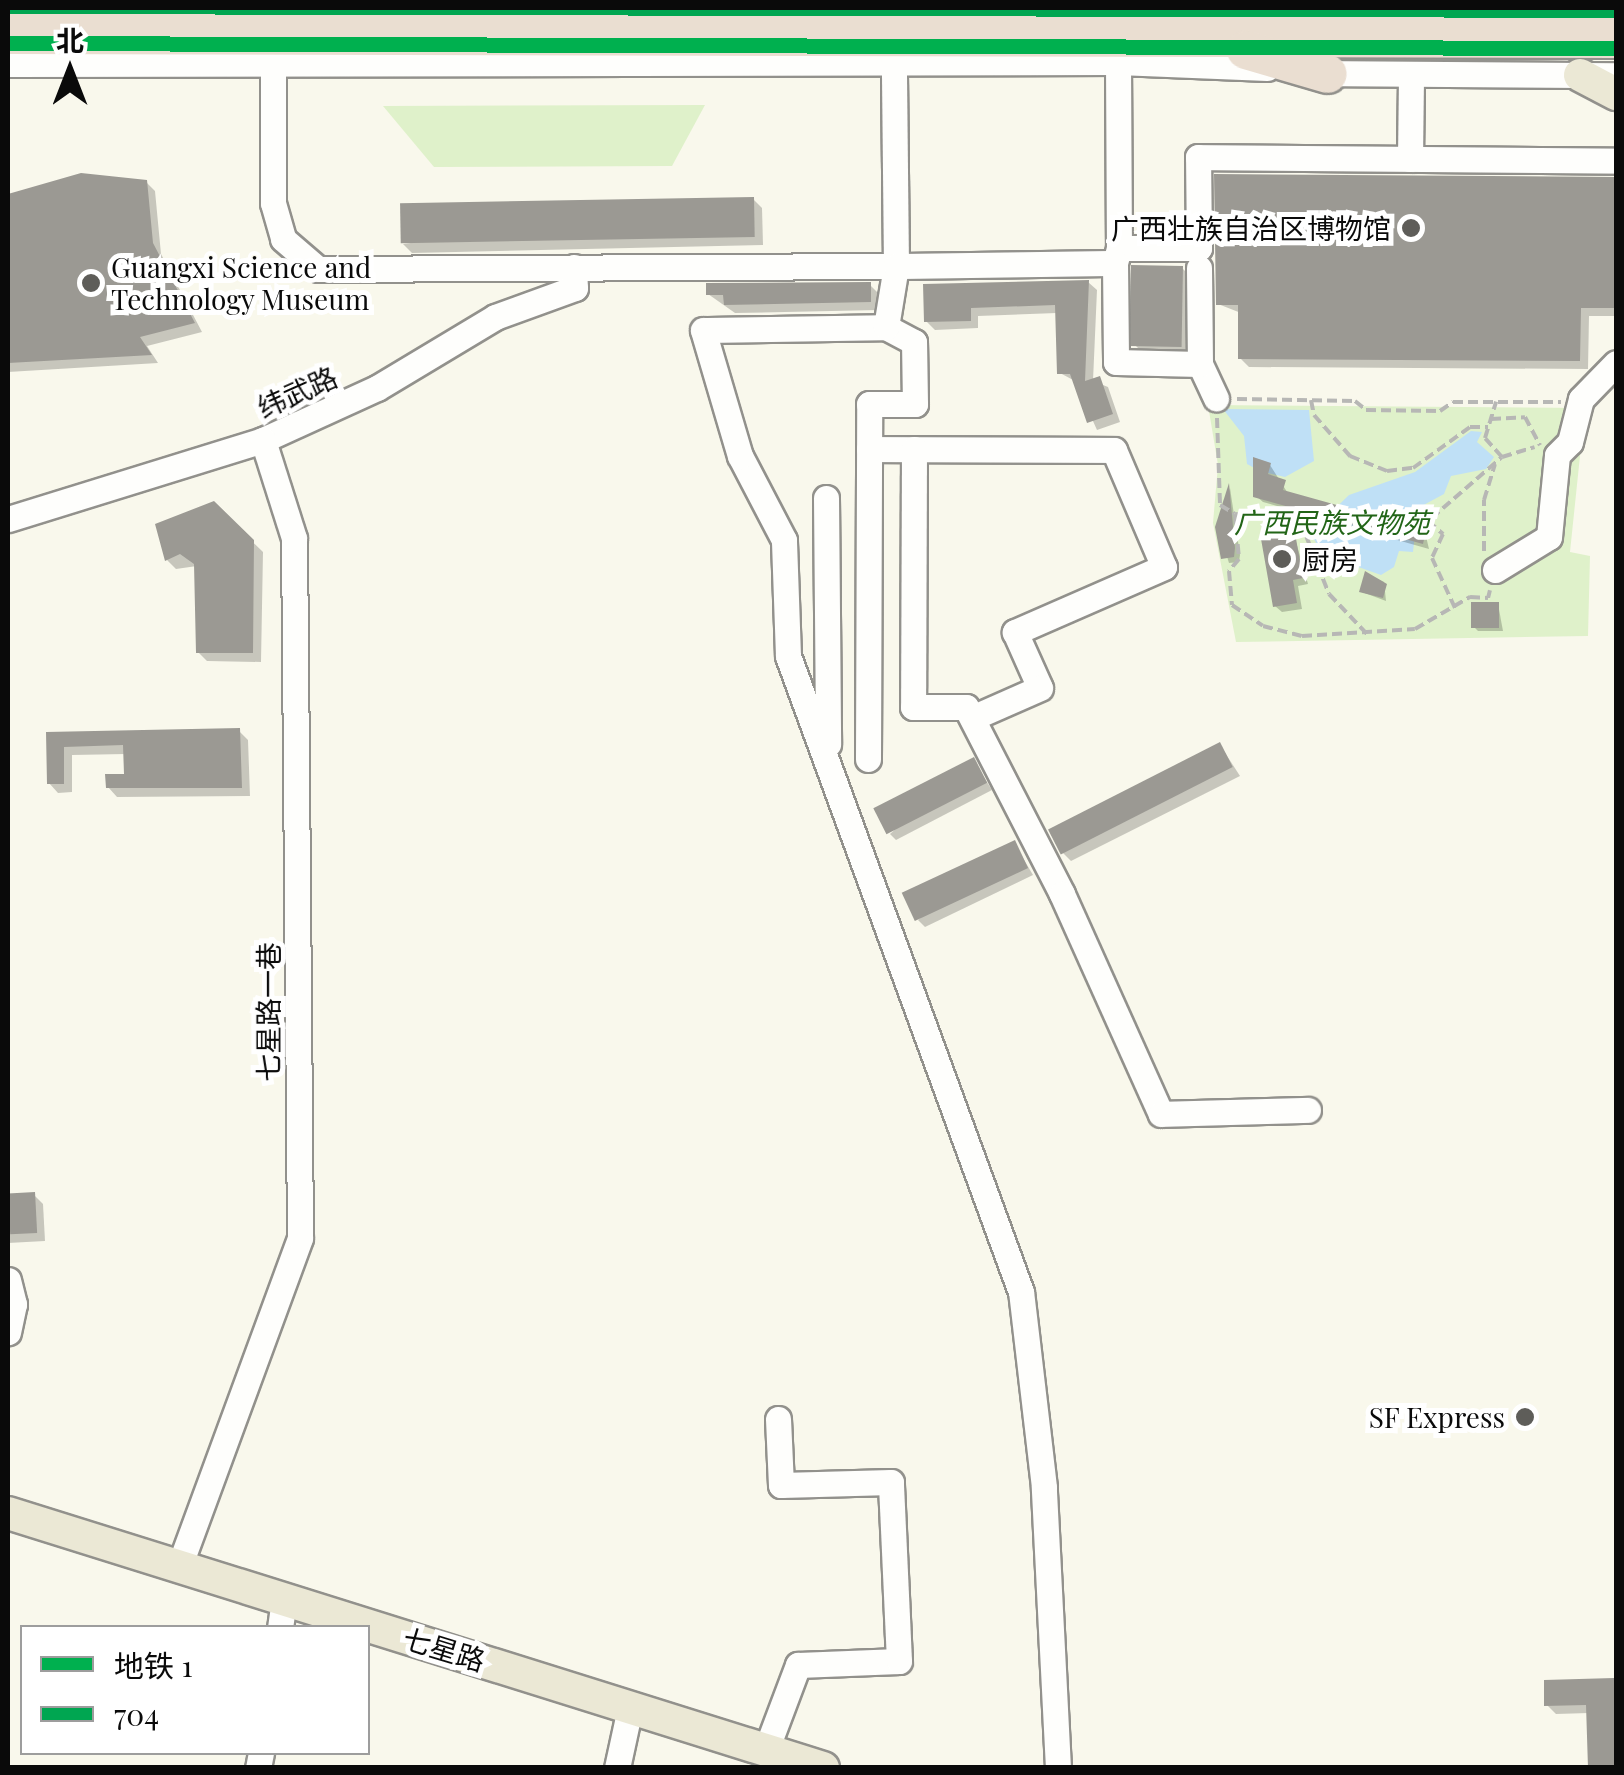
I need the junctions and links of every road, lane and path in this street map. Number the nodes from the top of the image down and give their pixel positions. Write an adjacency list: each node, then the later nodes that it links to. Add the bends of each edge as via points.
1 (8, 8): 2 (highway)
2 (202, 8): 3 (highway)
3 (1480, 10): 4 (highway)
4 (1616, 12)
5 (8, 34): 6 (highway)
6 (1206, 38): 7 (highway); 12 (highway)
7 (1616, 39)
8 (894, 61): 9 (street); 11 (street); 20 (street)
9 (1118, 62): 12 (street); 19 (street)
10 (8, 64): 11 (street)
11 (273, 64): 21 (street, via 273,204 283,239 318,268)
12 (1328, 74): 13 (street)
13 (1411, 74): 14 (street); 17 (street)
14 (1580, 75): 15 (street); 16 (main road)
15 (1616, 75)
16 (1616, 94)
17 (1410, 159): 18 (street); 19 (street, via 1198,157 1199,248)
18 (1616, 161)
19 (1117, 255): 20 (street); 25 (street, via 1116,362)
20 (896, 266): 21 (street); 23 (street)
21 (574, 267): 32 (street, 纬武路, via 576,288 495,317 377,388)
22 (1199, 268): 25 (street)
23 (886, 327): 35 (street, via 914,342 915,404 869,404); 49 (street, via 704,330 740,456 784,540 788,656)
24 (1616, 363): 29 (street)
25 (1200, 364): 26 (street)
26 (1216, 399): 27 (path); 40 (path, via 1220,505)
27 (1311, 400): 28 (path, via 1355,400 1366,410); 31 (path, via 1319,422 1350,456 1387,471 1414,468 1470,427)
28 (1496, 402): 29 (path); 30 (path)
29 (1580, 402): 34 (street)
30 (1491, 419): 31 (path); 33 (path, via 1524,417)
31 (1488, 427): 37 (path, via 1485,438)
32 (263, 440): 41 (street, 纬武路); 55 (street, 七星路一巷, via 294,538 300,1238)
33 (1536, 445): 34 (path); 37 (path, via 1519,456)
34 (1565, 447): 44 (street, via 1556,455 1548,537)
35 (869, 449): 36 (street); 48 (street)
36 (914, 450): 47 (street, via 913,707 966,707); 47 (street, via 1114,450 1164,566 1015,632 1040,688)
37 (1502, 456): 38 (path)
38 (1495, 464): 42 (path); 44 (path, via 1482,522 1483,553)
39 (826, 498): 49 (street)
40 (1235, 514): 46 (path, via 1301,524 1329,594); 46 (path, via 1239,560 1229,571 1232,605 1282,635)
41 (8, 519)
42 (1428, 521): 43 (path); 45 (path, via 1443,534 1432,558)
43 (1420, 528)
44 (1495, 568): 45 (path, via 1488,598 1470,597)
45 (1454, 608): 46 (path, via 1415,629)
46 (1367, 634)
47 (972, 718): 50 (street, via 1062,894 1160,1114)
48 (868, 759)
49 (828, 764): 63 (street, via 1021,1292 1044,1487)
50 (1308, 1110)
51 (8, 1280): 52 (street, via 14,1304)
52 (8, 1332)
53 (778, 1419): 60 (street, via 781,1485 890,1482 900,1661 798,1665)
54 (8, 1513): 55 (main road, 七星路)
55 (179, 1566): 56 (main road, 七星路)
56 (282, 1613): 57 (main road, 七星路)
57 (326, 1625)
58 (370, 1637): 59 (main road, 七星路)
59 (630, 1708): 60 (main road, 七星路); 61 (street)
60 (766, 1750): 62 (main road, 七星路)
61 (617, 1768)
62 (823, 1768)
63 (1058, 1768)

